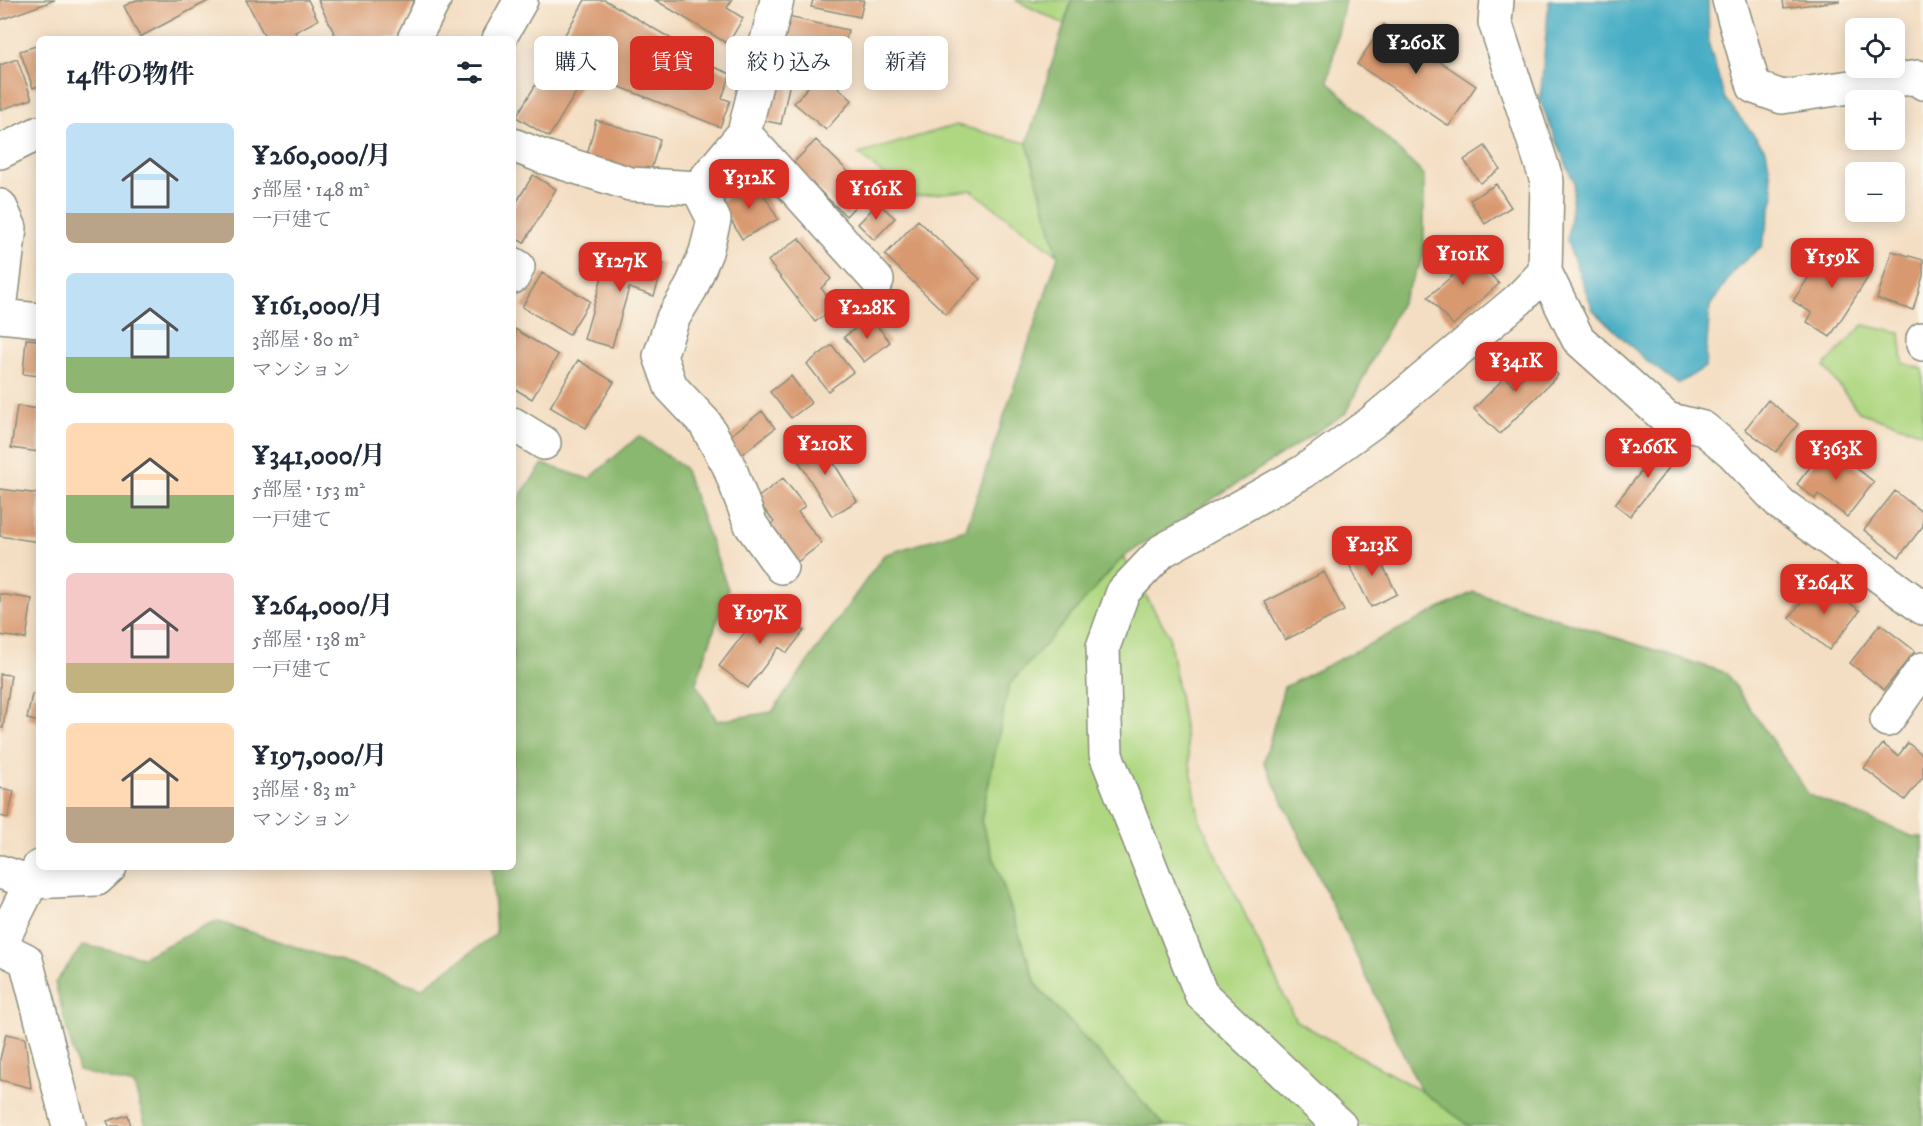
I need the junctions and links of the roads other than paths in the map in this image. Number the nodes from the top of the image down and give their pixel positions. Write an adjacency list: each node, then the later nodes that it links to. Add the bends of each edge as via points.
1 (434, 0): 6 (street)
2 (521, 0): 7 (street)
3 (777, 0): 9 (street)
4 (1497, 0): 15 (street, via 1495,22 1547,181)
5 (1729, 0): 8 (street, via 1754,87 1782,97)
6 (416, 36)
7 (501, 36)
8 (1920, 80)
9 (744, 133): 13 (street); 16 (street)
10 (36, 135): 12 (street)
11 (516, 146): 13 (street, via 630,184)
12 (0, 152)
13 (698, 188): 24 (street, via 714,220 706,252 673,318 660,356 671,387 705,423 729,466 751,525)
14 (0, 206): 17 (street, via 10,228)
15 (1545, 272): 25 (street, via 1578,339 1667,419 1703,429 1732,452 1781,504); 33 (street, via 1519,299 1397,401 1304,472 1162,551 1123,592 1103,647 1106,755 1201,994)
16 (877, 280)
17 (0, 309)
18 (0, 316): 19 (street)
19 (36, 320)
20 (1923, 339): 21 (street)
21 (1923, 344)
22 (516, 426): 23 (street)
23 (544, 443)
24 (781, 567)
25 (1923, 608)
26 (1923, 669): 27 (street)
27 (1887, 720)
28 (107, 870): 30 (street, via 97,879)
29 (0, 872): 30 (street)
30 (35, 874): 31 (street)
31 (0, 946): 32 (street, via 26,960)
32 (69, 1126)
33 (1340, 1126)

